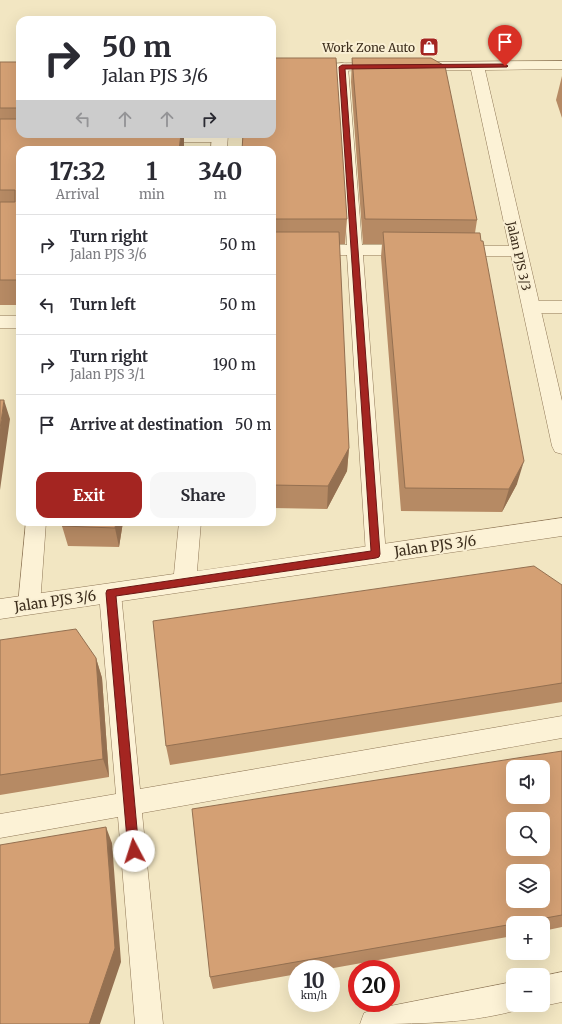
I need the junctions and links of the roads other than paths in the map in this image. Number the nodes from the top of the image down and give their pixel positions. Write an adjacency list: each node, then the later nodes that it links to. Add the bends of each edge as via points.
1 (562, 65): 2 (street)
2 (477, 66): 3 (street); 9 (street, Jalan PJS 3/3)
3 (342, 67): 4 (street); 8 (lane)
4 (276, 68)
5 (141, 138): 6 (lane)
6 (219, 141)
7 (276, 250): 8 (lane)
8 (355, 250): 9 (lane); 18 (lane)
9 (518, 251): 10 (street, Jalan PJS 3/3)
10 (531, 307): 11 (lane); 14 (street, Jalan PJS 3/3)
11 (562, 307)
12 (0, 322): 13 (lane)
13 (16, 322)
14 (562, 446)
15 (36, 526): 21 (lane)
16 (190, 526): 19 (street)
17 (562, 527): 18 (street, Jalan PJS 3/6)
18 (376, 554): 19 (street, Jalan PJS 3/6)
19 (185, 582): 20 (street, Jalan PJS 3/6)
20 (110, 593): 21 (street, Jalan PJS 3/6); 24 (lane)
21 (29, 605): 22 (street, Jalan PJS 3/6)
22 (0, 609)
23 (562, 727): 24 (lane)
24 (129, 804): 25 (lane); 29 (lane)
25 (0, 826)
26 (562, 987): 27 (street)
27 (550, 990)
28 (506, 998): 30 (street)
29 (149, 1024)
30 (375, 1024)

